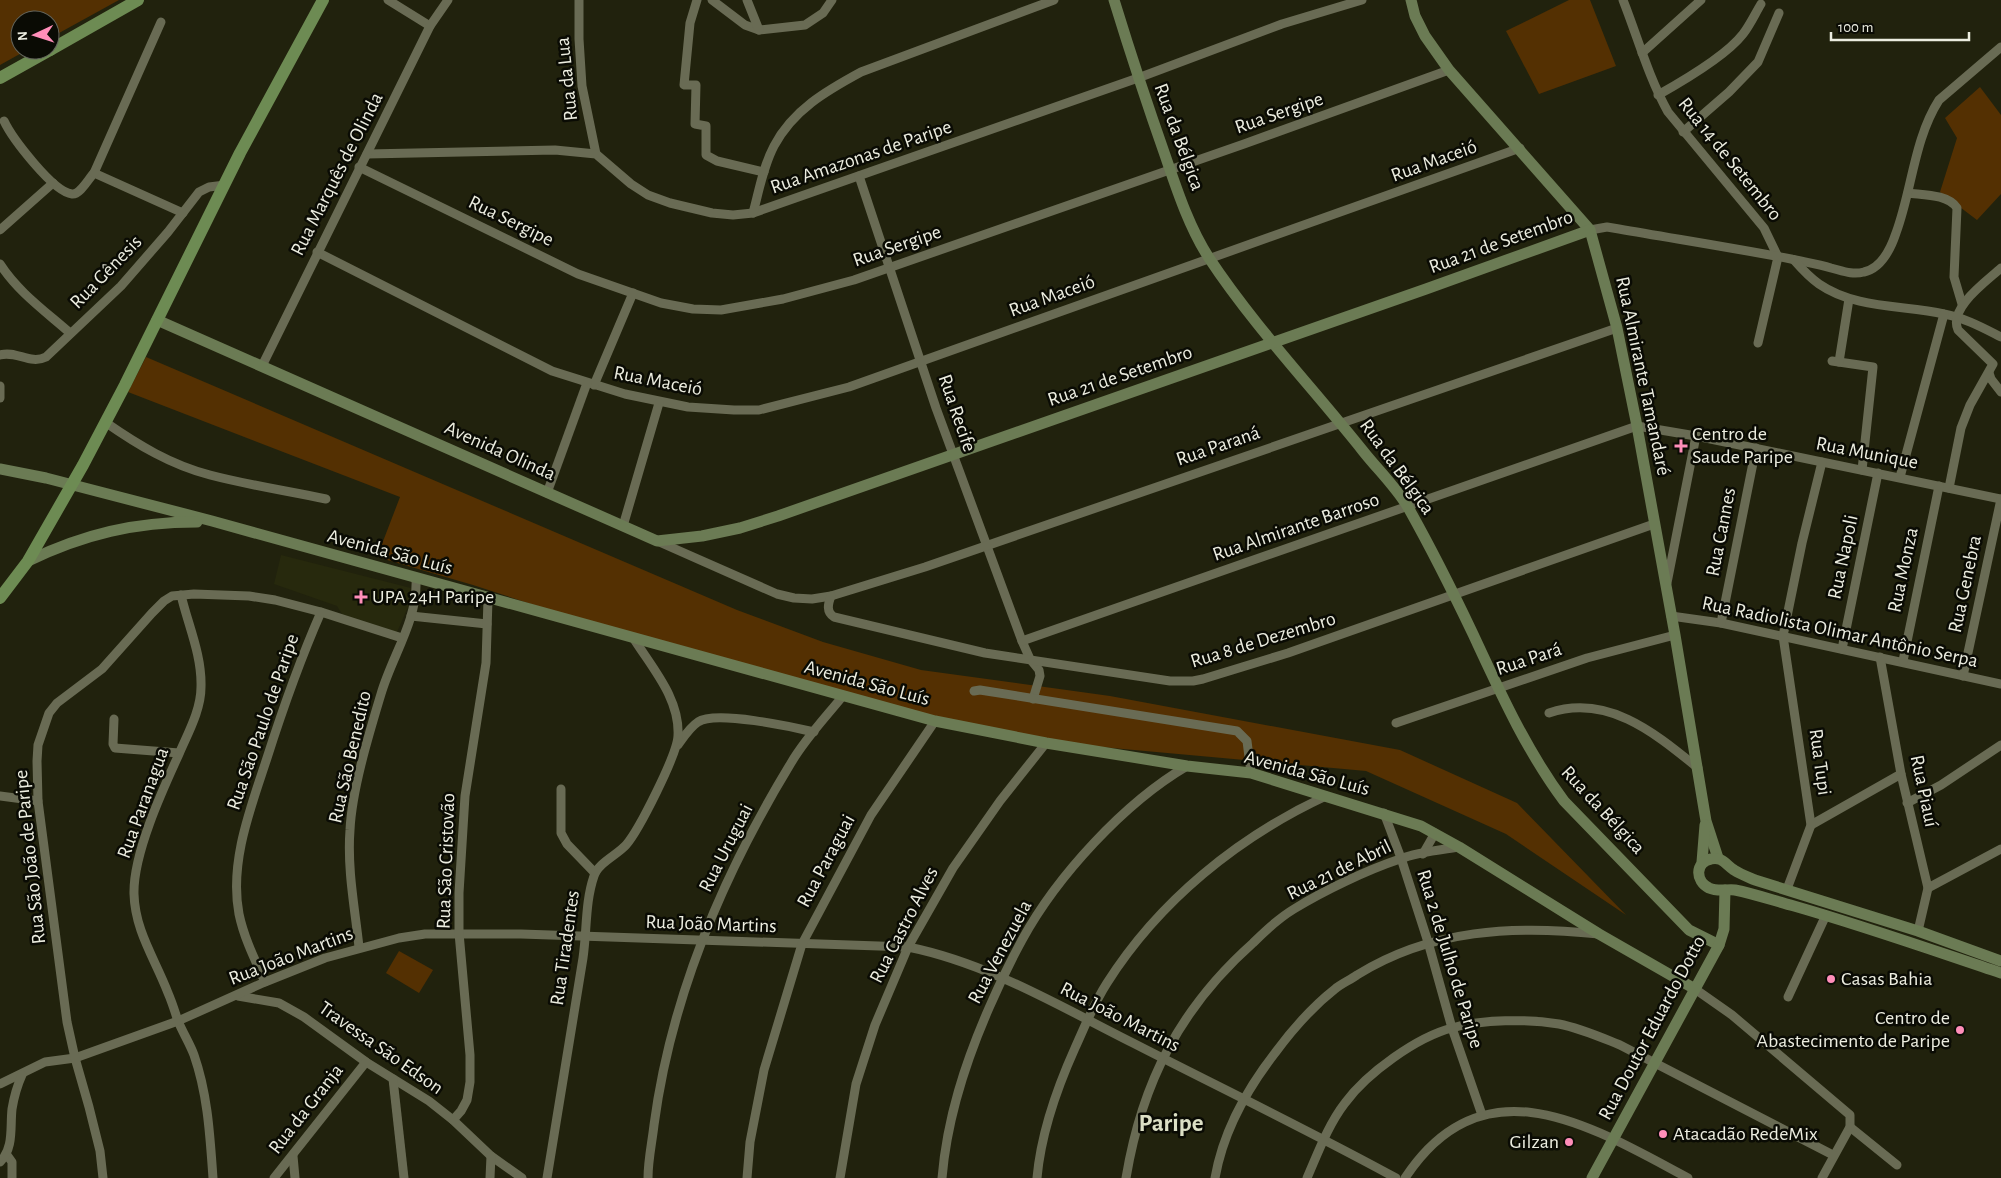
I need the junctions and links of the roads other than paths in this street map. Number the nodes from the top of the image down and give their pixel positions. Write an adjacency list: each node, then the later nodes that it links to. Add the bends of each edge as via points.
1 (138, 0): 21 (main road)
2 (323, 0): 40 (main road)
3 (388, 0): 19 (street)
4 (448, 0): 19 (street, Rua Marquês de Olinda)
5 (579, 0): 33 (street, Rua da Lua, via 582,86)
6 (697, 0): 36 (street, via 690,23 684,84 696,85 695,124 706,126 706,155 717,161)
7 (712, 0): 20 (street, via 745,25)
8 (748, 0): 20 (street)
9 (832, 0): 20 (street, via 823,13 805,25)
10 (1054, 0): 36 (street, via 861,72 835,86 807,105 788,125)
11 (1114, 0): 27 (main road, Rua da Bélgica)
12 (1362, 0): 27 (street, Rua Amazonas de Paripe, via 1282,24)
13 (1411, 0): 25 (main road, Rua Almirante Tamandaré, via 1414,16)
14 (1623, 0): 23 (street, Rua 14 de Setembro)
15 (1701, 0): 23 (street)
16 (1761, 4): 28 (street, via 1743,35 1689,77)
17 (1779, 13): 30 (street, via 1758,62)
18 (162, 22): 37 (street)
19 (430, 26): 32 (street, Rua Marquês de Olinda)
20 (759, 30)
21 (60, 44)
22 (2001, 47): 41 (street, via 1935,106 1922,136)
23 (1642, 53): 28 (street, Rua 14 de Setembro)
24 (32, 60): 26 (main road)
25 (1449, 70): 31 (main road, Rua Almirante Tamandaré); 35 (street, Rua Sergipe)
26 (0, 78)
27 (1138, 78): 35 (main road, Rua da Bélgica); 38 (street, Rua Amazonas de Paripe)
28 (1658, 95): 30 (street, Rua 14 de Setembro)
29 (4, 121): 39 (street, via 17,143)
30 (1683, 132): 47 (street, Rua 14 de Setembro, via 1764,228)
31 (1520, 148): 45 (main road, Rua Almirante Tamandaré); 48 (street, Rua Maceió)
32 (367, 154): 33 (street, via 555,150); 34 (street, Rua Marquês de Olinda)
33 (596, 154): 43 (street, Rua Amazonas de Paripe, via 648,195 712,213)
34 (359, 167): 46 (street, Rua Marquês de Olinda); 53 (street, Rua Sergipe, via 578,274)
35 (1170, 170): 48 (main road, Rua da Bélgica, via 1196,236); 51 (street, Rua Sergipe)
36 (764, 172): 43 (street)
37 (94, 173): 39 (street, via 74,194); 42 (street)
38 (859, 176): 43 (street, Rua Amazonas de Paripe); 51 (street, Rua Recife)
39 (53, 183): 44 (street)
40 (225, 184): 42 (street, Rua Gênesis, via 203,189); 58 (main road)
41 (1908, 192): 49 (street, via 1896,234 1883,260 1875,268 1848,273); 55 (street, via 1944,199 1957,208 1954,277)
42 (183, 212): 61 (street, Rua Gênesis, via 121,286)
43 (753, 213)
44 (0, 230)
45 (1590, 230): 47 (street, via 1607,227); 60 (main road, Rua Almirante Tamandaré); 64 (main road, Rua 21 de Setembro)
46 (317, 252): 68 (street, Rua Marquês de Olinda); 70 (street, Rua Maceió, via 552,371)
47 (1778, 257): 49 (street); 65 (street)
48 (1209, 258): 64 (main road, Rua da Bélgica); 67 (street, Rua Maceió)
49 (1794, 260): 54 (street, via 1819,284)
50 (0, 264): 61 (street, via 24,294)
51 (890, 266): 53 (street, Rua Sergipe, via 823,289 722,310 661,303); 67 (street, Rua Recife)
52 (2001, 268): 55 (street)
53 (633, 293): 70 (street)
54 (1849, 299): 56 (street); 83 (street, via 1836,362 1873,367)
55 (1962, 304): 57 (street)
56 (1944, 314): 57 (street); 85 (street)
57 (1957, 317): 62 (street); 69 (street, via 1958,330 1992,360)
58 (158, 320): 68 (main road, Avenida Olinda); 75 (main road)
59 (2001, 326): 62 (street)
60 (1617, 328): 76 (street, Rua Paraná); 77 (main road, Rua Almirante Tamandaré)
61 (70, 333): 66 (street, Rua Gênesis, via 40,360 9,352)
62 (1992, 333): 63 (street)
63 (2001, 337)
64 (1274, 342): 76 (main road, Rua da Bélgica); 80 (main road, Rua 21 de Setembro)
65 (1758, 343)
66 (0, 355)
67 (920, 361): 74 (street, Rua Maceió, via 849,387 759,410); 80 (street, Rua Recife)
68 (262, 366): 88 (main road, Avenida Olinda)
69 (1989, 373): 72 (street); 87 (street, via 1961,428)
70 (590, 384): 74 (street, Rua Maceió); 88 (street, Rua Maceió)
71 (0, 386): 73 (street)
72 (2001, 392)
73 (0, 398)
74 (659, 403): 94 (street)
75 (105, 422): 89 (street, via 134,442 184,466 210,475); 97 (main road)
76 (1341, 422): 91 (main road, Rua da Bélgica); 96 (street, Rua Paraná)
77 (1637, 426): 78 (street, Rua Munique); 91 (street, Rua Almirante Barroso); 93 (main road, Rua Almirante Tamandaré)
78 (1696, 436): 79 (street, Rua Munique); 99 (street)
79 (1756, 448): 81 (street, Rua Munique); 108 (street, Rua Cannes)
80 (953, 454): 95 (main road, Rua 21 de Setembro, via 740,528); 96 (street, Rua Recife)
81 (1822, 462): 83 (street, Rua Munique); 111 (street, Rua Tupi)
82 (0, 469): 92 (main road, Avenida São Luís)
83 (1862, 470): 84 (street, Rua Munique)
84 (1878, 473): 85 (street, Rua Munique); 115 (street, Rua Napoli)
85 (1900, 477): 86 (street, Rua Munique)
86 (1939, 486): 87 (street, Rua Munique); 118 (street, Rua Monza)
87 (1949, 488): 90 (street, Rua Munique)
88 (548, 493): 94 (main road, Avenida Olinda)
89 (326, 499)
90 (2001, 499): 119 (street, Rua Genebra)
91 (1408, 507): 102 (main road, Rua da Bélgica); 114 (street, Rua Almirante Barroso)
92 (212, 521): 97 (main road, via 162,522 116,529 71,542); 98 (main road, Avenida São Luís)
93 (1654, 524): 99 (main road, Rua Almirante Tamandaré); 102 (street, Rua 8 de Dezembro)
94 (623, 526): 95 (main road, Avenida Olinda)
95 (657, 541): 101 (street, Avenida Olinda, via 777,594 812,599)
96 (986, 545): 101 (street, Rua Paraná, via 925,568); 114 (street, Rua Recife)
97 (28, 561): 103 (main road)
98 (416, 579): 104 (main road, Avenida São Luís); 106 (street, Rua São Benedito)
99 (1666, 587): 107 (main road, Rua Almirante Tamandaré)
100 (181, 595): 105 (street, Rua São Paulo de Paripe, via 250,596); 133 (street, Rua Paranagua, via 198,654 201,688 190,732); 141 (street, Rua São João de Paripe, via 164,601 102,669 57,703 49,713 36,761)
101 (831, 596): 117 (street, Rua 8 de Dezembro, via 828,609 834,617 985,653)
102 (1455, 596): 117 (street, Rua 8 de Dezembro, via 1288,653 1193,681 1170,681); 121 (main road, Rua da Bélgica)
103 (0, 598)
104 (488, 599): 109 (street, Rua São Cristovão); 113 (main road, Avenida São Luís)
105 (321, 612): 112 (street); 173 (street, Rua São Paulo de Paripe, via 287,695 247,818 241,847 237,879 239,913)
106 (411, 616): 109 (street); 112 (street, Rua São Benedito)
107 (1671, 616): 108 (street, Rua Radiolista Olimar Antônio Serpa); 110 (main road, Rua Almirante Tamandaré)
108 (1721, 623): 111 (street, Rua Radiolista Olimar Antônio Serpa)
109 (487, 624): 161 (street, Rua São Cristovão, via 486,664 464,796)
110 (1675, 635): 121 (street, Rua Pará, via 1587,658); 135 (main road, Rua Almirante Tamandaré)
111 (1784, 636): 115 (street, Rua Radiolista Olimar Antônio Serpa); 145 (street, Rua Tupi)
112 (402, 638): 169 (street, Rua São Benedito, via 381,692 353,804 350,863)
113 (634, 639): 123 (main road, Avenida São Luís); 132 (street, Rua Tiradentes, via 672,698 677,714)
114 (1022, 641): 117 (street, Rua Recife)
115 (1842, 649): 116 (street, Rua Radiolista Olimar Antônio Serpa)
116 (1880, 656): 118 (street, Rua Radiolista Olimar Antônio Serpa); 137 (street, Rua Piauí)
117 (1030, 659): 124 (street, Rua Recife, via 1040,676)
118 (1903, 661): 119 (street, Rua Radiolista Olimar Antônio Serpa)
119 (1964, 676): 120 (street, Rua Radiolista Olimar Antônio Serpa)
120 (2001, 684)
121 (1498, 687): 128 (street, Rua Pará); 167 (main road, Rua da Bélgica, via 1536,761 1564,801 1689,930)
122 (974, 691): 124 (street)
123 (842, 697): 127 (main road, Avenida São Luís); 129 (street, Rua Uruguai)
124 (1033, 699): 136 (street, via 1237,731 1247,741)
125 (1549, 713): 135 (street, via 1591,708 1618,714 1656,735)
126 (114, 720): 133 (street, via 115,748)
127 (935, 721): 130 (main road, Avenida São Luís); 166 (street, Rua Paraguai, via 871,815)
128 (1396, 723)
129 (814, 732): 132 (street, via 769,723 708,718 698,721); 164 (street, Rua Uruguai, via 792,761 755,827 722,892)
130 (1046, 743): 134 (main road, Avenida São Luís); 168 (street, Rua Castro Alves, via 953,868)
131 (2001, 746): 142 (street)
132 (676, 748): 153 (street, Rua Tiradentes, via 630,840)
133 (179, 753): 178 (street, Rua Paranagua, via 144,841 136,869 134,893 142,937)
134 (1187, 766): 136 (main road, Avenida São Luís); 172 (street, Rua Venezuela, via 1138,802 1090,847 1050,896 1022,938)
135 (1698, 768): 144 (main road, Rua Almirante Tamandaré)
136 (1251, 773): 140 (main road, Avenida São Luís)
137 (1901, 774): 142 (street, Rua Piauí); 145 (street)
138 (561, 789): 153 (street, via 561,833 567,844)
139 (0, 796): 141 (street)
140 (1326, 796): 143 (main road, Avenida São Luís); 177 (street, via 1260,832 1202,874 1136,941 1106,984)
141 (38, 802): 180 (street, Rua São João de Paripe)
142 (1907, 803): 154 (street, Rua Piauí)
143 (1384, 814): 146 (main road, Avenida São Luís); 150 (street, Rua 2 de Julho de Paripe)
144 (1706, 821): 151 (main road, Rua Almirante Tamandaré); 152 (main road, Rua Almirante Tamandaré)
145 (1811, 825): 155 (street, Rua Tupi)
146 (1435, 833): 147 (main road, Avenida São Luís); 149 (street, Rua 21 de Abril)
147 (1460, 846): 149 (street, Rua 21 de Abril); 158 (main road, Avenida São Luís)
148 (2001, 849): 154 (street)
149 (1423, 854): 150 (street, Rua 21 de Abril)
150 (1401, 858): 165 (street, Rua 2 de Julho de Paripe); 181 (street, Rua 21 de Abril, via 1292,910 1264,933 1232,961 1193,1005)
151 (1718, 858): 152 (main road); 155 (main road, via 1755,880)
152 (1702, 862): 156 (main road, Rua Almirante Tamandaré, via 1698,872 1702,883 1712,889)
153 (595, 873): 163 (street, Rua Tiradentes)
154 (1928, 888): 160 (street, Rua Piauí)
155 (1787, 889): 160 (main road)
156 (1725, 890): 157 (main road, via 1746,892); 167 (main road, Rua Doutor Eduardo Dotto, via 1724,929)
157 (1826, 915): 171 (main road); 176 (street)
158 (1572, 918): 159 (street); 162 (main road, Avenida São Luís)
159 (1560, 931): 162 (street); 165 (street, via 1487,933)
160 (1918, 931): 170 (main road)
161 (459, 933): 163 (street, Rua João Martins); 169 (street, Rua João Martins, via 425,934); 189 (street, Rua São Cristovão, via 470,1082 466,1100)
162 (1599, 934): 174 (main road, Avenida São Luís)
163 (586, 938): 164 (street, Rua João Martins); 207 (street, Rua Tiradentes)
164 (703, 941): 166 (street, Rua João Martins); 208 (street, Rua Uruguai, via 672,1034 657,1100)
165 (1428, 942): 179 (street, Rua 2 de Julho de Paripe); 187 (street, via 1378,962 1336,988 1280,1045)
166 (802, 944): 168 (street, Rua João Martins); 209 (street, Rua Paraguai, via 764,1070 750,1142)
167 (1719, 945): 174 (main road, Rua Doutor Eduardo Dotto)
168 (908, 947): 172 (street, Rua João Martins, via 930,951); 210 (street, Rua Castro Alves, via 875,1025 856,1084)
169 (359, 948): 173 (street, Rua João Martins)
170 (2001, 961)
171 (2001, 973)
172 (1003, 977): 177 (street, Rua João Martins); 211 (street, Rua Venezuela, via 974,1043 954,1101)
173 (265, 982): 175 (street, Rua João Martins)
174 (1695, 989): 183 (main road, Rua Doutor Eduardo Dotto); 190 (street, via 1732,1015 1848,1113)
175 (237, 996): 178 (street, Rua João Martins); 182 (street, Travessa São Edson, via 286,1005)
176 (1788, 997)
177 (1088, 1020): 181 (street, Rua João Martins); 212 (street, via 1063,1075 1038,1163)
178 (178, 1021): 180 (street, Rua João Martins); 201 (street, Rua Paranagua, via 194,1054 203,1084)
179 (1452, 1028): 183 (street, via 1518,1020 1559,1024 1602,1038); 188 (street, Rua 2 de Julho de Paripe); 191 (street, via 1414,1045 1372,1073 1344,1103)
180 (74, 1058): 184 (street, Rua João Martins, via 46,1062); 200 (street, Rua São João de Paripe, via 92,1116)
181 (1162, 1058): 187 (street, Rua João Martins); 213 (street, Rua 21 de Abril, via 1141,1113)
182 (366, 1062): 185 (street, Travessa São Edson); 194 (street, Rua da Granja)
183 (1654, 1063): 192 (main road, Rua Doutor Eduardo Dotto); 196 (street)
184 (22, 1075): 186 (street, Rua João Martins); 193 (street, via 16,1087)
185 (392, 1079): 189 (street, Travessa São Edson); 204 (street)
186 (0, 1084)
187 (1244, 1098): 191 (street, Rua João Martins); 214 (street, via 1218,1161)
188 (1482, 1115): 192 (street, via 1534,1111 1583,1125); 217 (street, via 1464,1122 1437,1140 1416,1161)
189 (453, 1120): 195 (street, Travessa São Edson)
190 (1850, 1127): 196 (street); 198 (street)
191 (1325, 1139): 215 (street); 216 (street, Rua João Martins)
192 (1615, 1139): 218 (main road, Rua Doutor Eduardo Dotto); 219 (street)
193 (7, 1155): 197 (street); 199 (street, via 12,1162)
194 (293, 1156): 202 (street, Rua da Granja); 203 (street)
195 (491, 1156): 205 (street); 206 (street, Travessa São Edson)
196 (1833, 1156): 220 (street)
197 (0, 1162)
198 (1897, 1165)
199 (12, 1178)
200 (103, 1178)
201 (213, 1178)
202 (274, 1178)
203 (295, 1178)
204 (404, 1178)
205 (490, 1178)
206 (522, 1178)
207 (547, 1178)
208 (648, 1178)
209 (747, 1178)
210 (840, 1178)
211 (942, 1178)
212 (1037, 1178)
213 (1126, 1178)
214 (1215, 1178)
215 (1307, 1178)
216 (1396, 1178)
217 (1406, 1178)
218 (1592, 1178)
219 (1688, 1178)
220 (1822, 1178)

